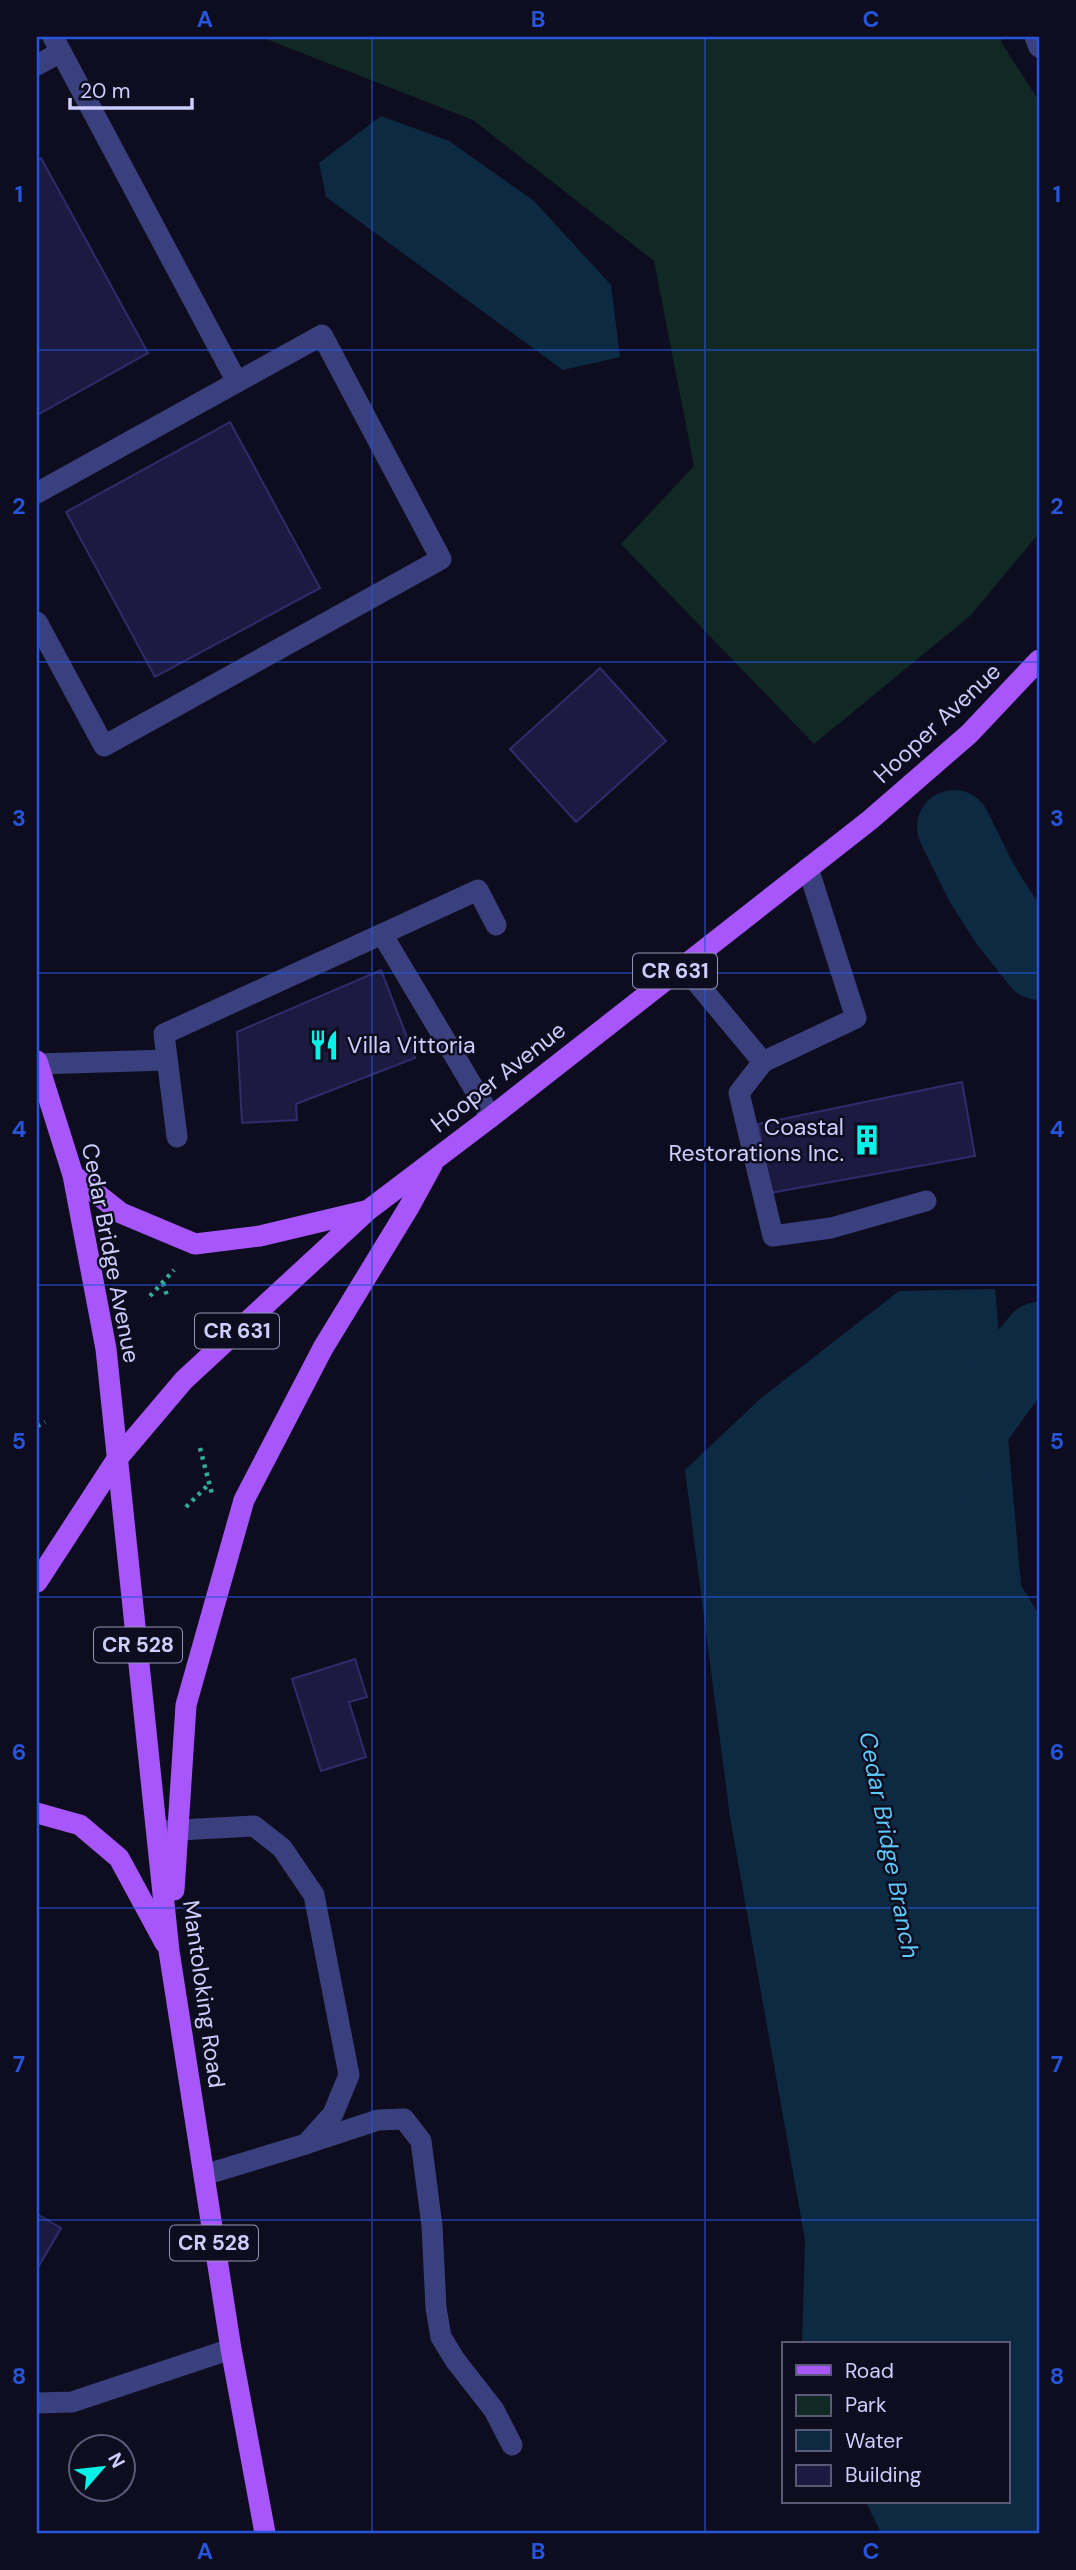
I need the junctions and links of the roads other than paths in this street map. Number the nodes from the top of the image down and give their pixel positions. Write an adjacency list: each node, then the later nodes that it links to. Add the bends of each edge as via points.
1 (1035, 37): 3 (lane)
2 (57, 44): 4 (lane); 5 (lane)
3 (1039, 47)
4 (37, 65)
5 (237, 382): 6 (lane); 7 (lane, via 322,335 441,559 104,746)
6 (37, 493)
7 (37, 622)
8 (1039, 660): 9 (main road, Hooper Avenue / CR 631, via 914,784)
9 (808, 868): 12 (main road, Hooper Avenue / CR 631); 15 (lane, via 856,1018)
10 (496, 925): 11 (lane, via 478,890)
11 (382, 934): 13 (lane, via 164,1034); 16 (lane)
12 (682, 965): 15 (lane); 16 (main road, Hooper Avenue / CR 631)
13 (167, 1060): 14 (lane); 17 (lane)
14 (37, 1062): 19 (main road, Cedar Bridge Avenue / CR 528)
15 (763, 1062): 20 (lane, via 739,1093 773,1236 831,1228)
16 (491, 1117): 18 (main road, Hooper Avenue / CR 631)
17 (177, 1138)
18 (436, 1159): 21 (main road, Hooper Avenue / CR 631); 25 (main road, via 323,1348 244,1500 186,1705)
19 (73, 1175): 21 (main road, via 121,1213 195,1244 260,1236); 22 (main road, Cedar Bridge Avenue / CR 528, via 106,1349)
20 (926, 1201)
21 (367, 1211): 22 (main road, Hooper Avenue / CR 631, via 184,1380)
22 (117, 1459): 23 (main road, Hooper Avenue / CR 631); 25 (main road, Mantoloking Road / CR 528)
23 (37, 1582)
24 (37, 1813): 26 (main road, via 80,1825 119,1858)
25 (168, 1830): 26 (main road, Mantoloking Road / CR 528); 27 (lane, via 254,1826 282,1849 314,1895 349,2075 334,2114)
26 (169, 1951): 28 (main road, Mantoloking Road / CR 528)
27 (306, 2144): 28 (lane); 31 (lane, via 378,2120 404,2119 421,2141 441,2337 495,2410)
28 (204, 2175): 29 (main road, Mantoloking Road / CR 528)
29 (231, 2349): 30 (lane, via 72,2402); 32 (main road, Mantoloking Road / CR 528)
30 (37, 2403)
31 (512, 2445)
32 (265, 2533)

